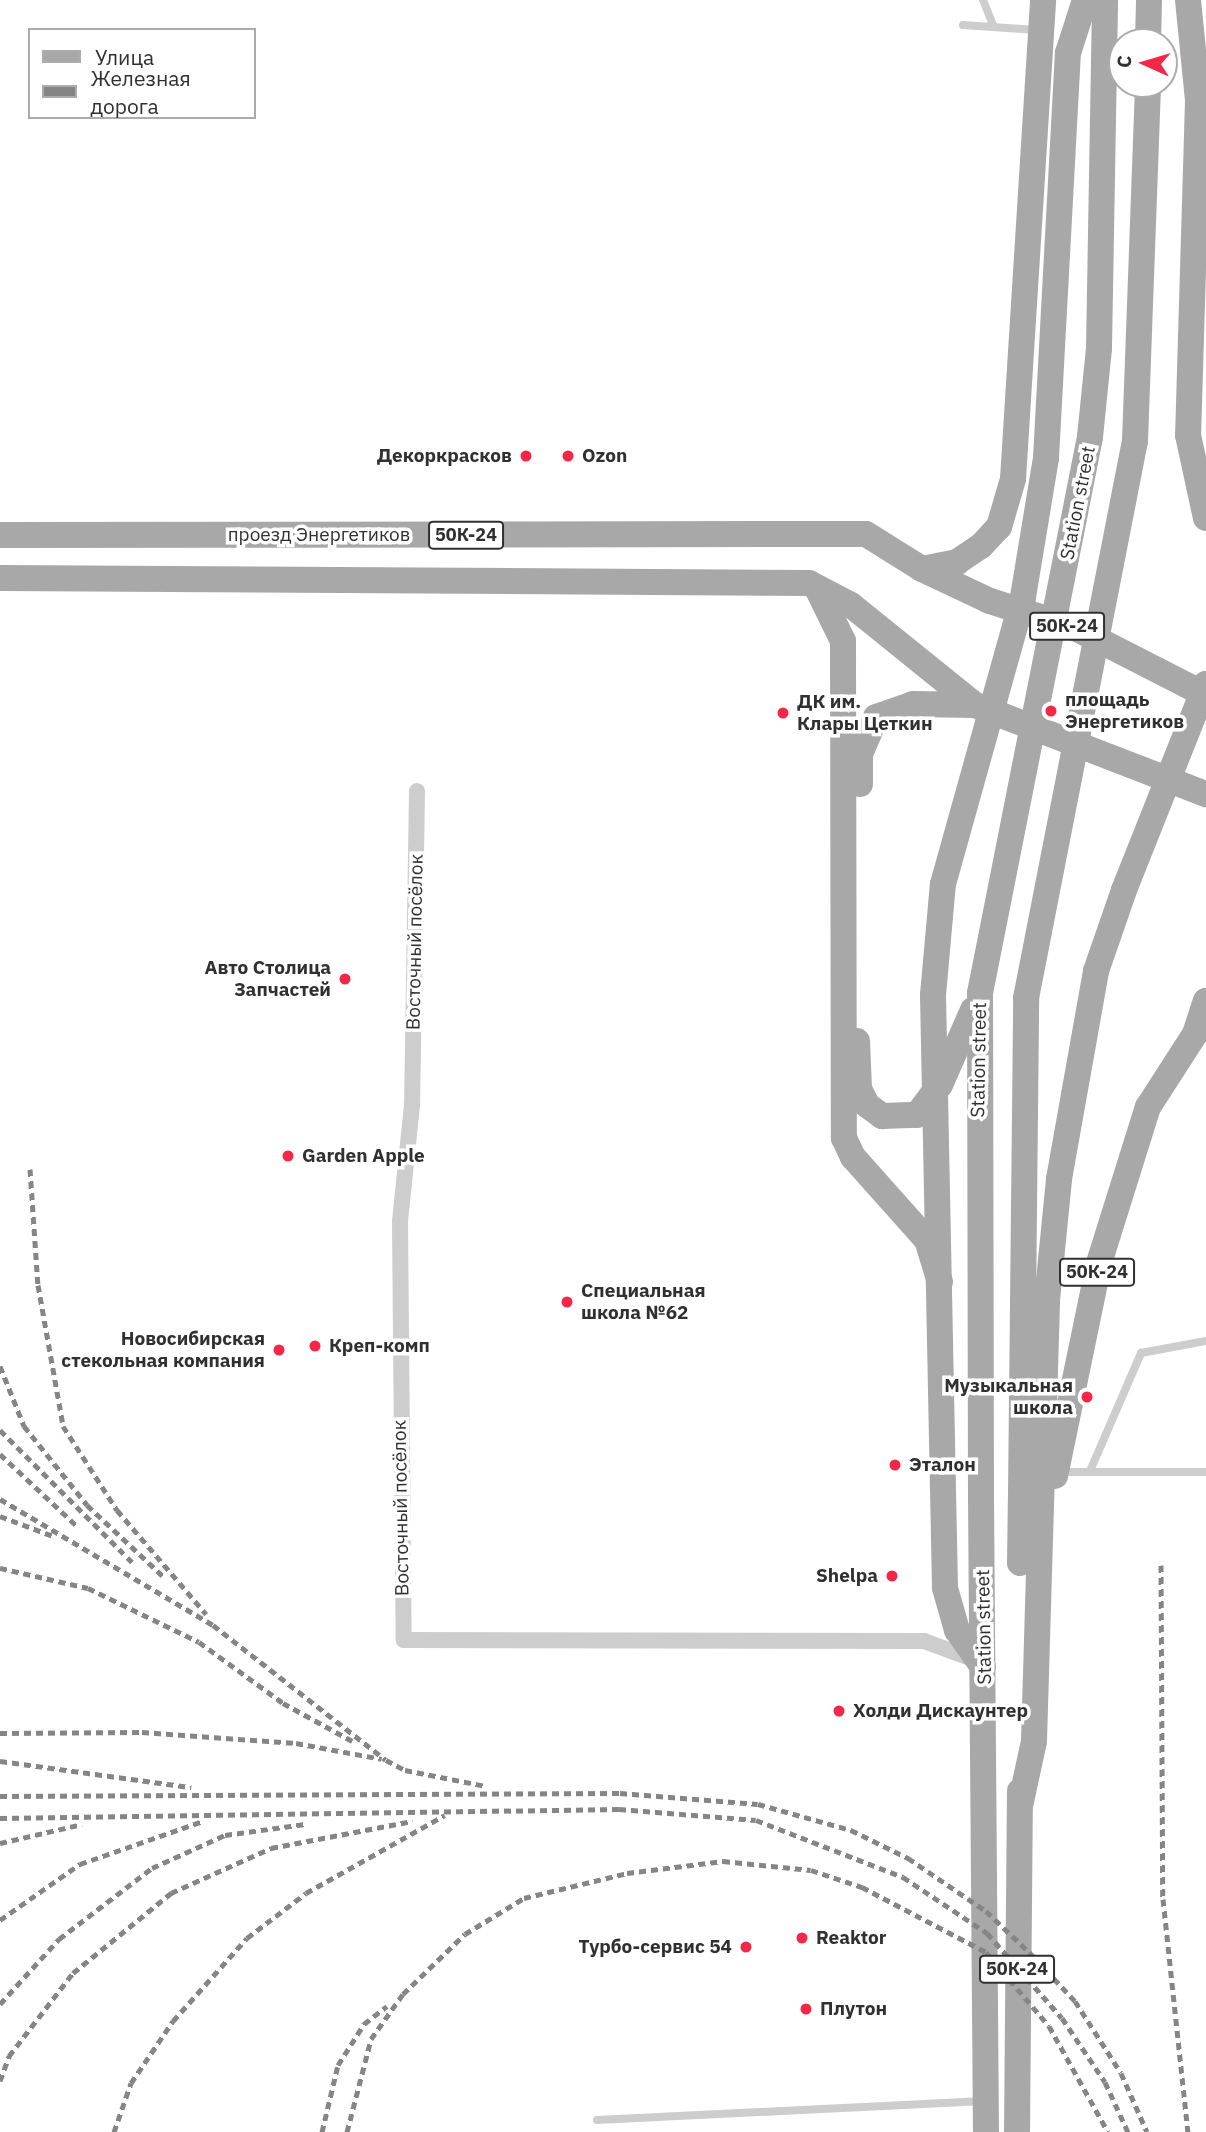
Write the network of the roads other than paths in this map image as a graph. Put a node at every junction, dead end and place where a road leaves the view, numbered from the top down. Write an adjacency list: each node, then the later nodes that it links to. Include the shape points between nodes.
1 (983, 0): 8 (lane)
2 (1085, 0): 23 (main road, bridge, via 1068,53 1042,486 1023,597 943,884 933,995)
3 (1105, 0): 21 (main road, Station street, bridge, via 1092,426)
4 (1149, 0): 9 (main road)
5 (1188, 0): 11 (main road, via 1198,101 1188,435)
6 (1041, 9): 8 (lane); 13 (main road, via 1013,479 999,527 981,546 957,562)
7 (963, 25): 8 (lane)
8 (994, 27)
9 (1148, 28)
10 (1147, 98): 30 (main road, Station street, bridge, via 1135,441 1026,998)
11 (1206, 518)
12 (0, 535): 13 (main road, проезд Энергетиков / 50К-24, via 866,534)
13 (922, 569): 17 (main road, 50К-24, via 990,601 1075,628)
14 (0, 578): 15 (main road, 50К-24, via 668,578)
15 (815, 585): 18 (main road); 23 (main road, via 837,618 842,641 844,1138 853,1157 927,1240)
16 (1206, 684): 28 (main road, bridge, via 1096,971 1059,1179 1046,1300)
17 (1206, 695)
18 (975, 705): 20 (main road); 21 (main road, bridge, via 891,708 866,731 860,754 857,1041 859,1089 867,1105 882,1116 917,1115 940,1086)
19 (417, 791): 29 (street, Восточный посёлок, via 412,1105 400,1222 404,1640 924,1641 963,1652)
20 (1206, 794)
21 (980, 993): 29 (main road, Station street, bridge)
22 (1206, 1001): 26 (main road, 50К-24, via 1195,1034 1148,1107 1099,1263)
23 (940, 1282): 29 (main road, via 945,1588 957,1630)
24 (1206, 1341): 25 (lane, via 1141,1353)
25 (1090, 1471): 26 (lane); 27 (lane)
26 (1056, 1472): 28 (main road, 50К-24)
27 (1206, 1472)
28 (1038, 1560): 30 (main road, 50К-24, via 1034,1741)
29 (984, 1667): 31 (main road, Station street / 50К-24)
30 (1020, 1806): 31 (main road); 35 (main road, 50К-24)
31 (987, 1807): 32 (main road, Station street / 50К-24)
32 (987, 2100): 33 (lane); 34 (main road, Station street / 50К-24)
33 (597, 2120)
34 (986, 2132)
35 (1017, 2132)

